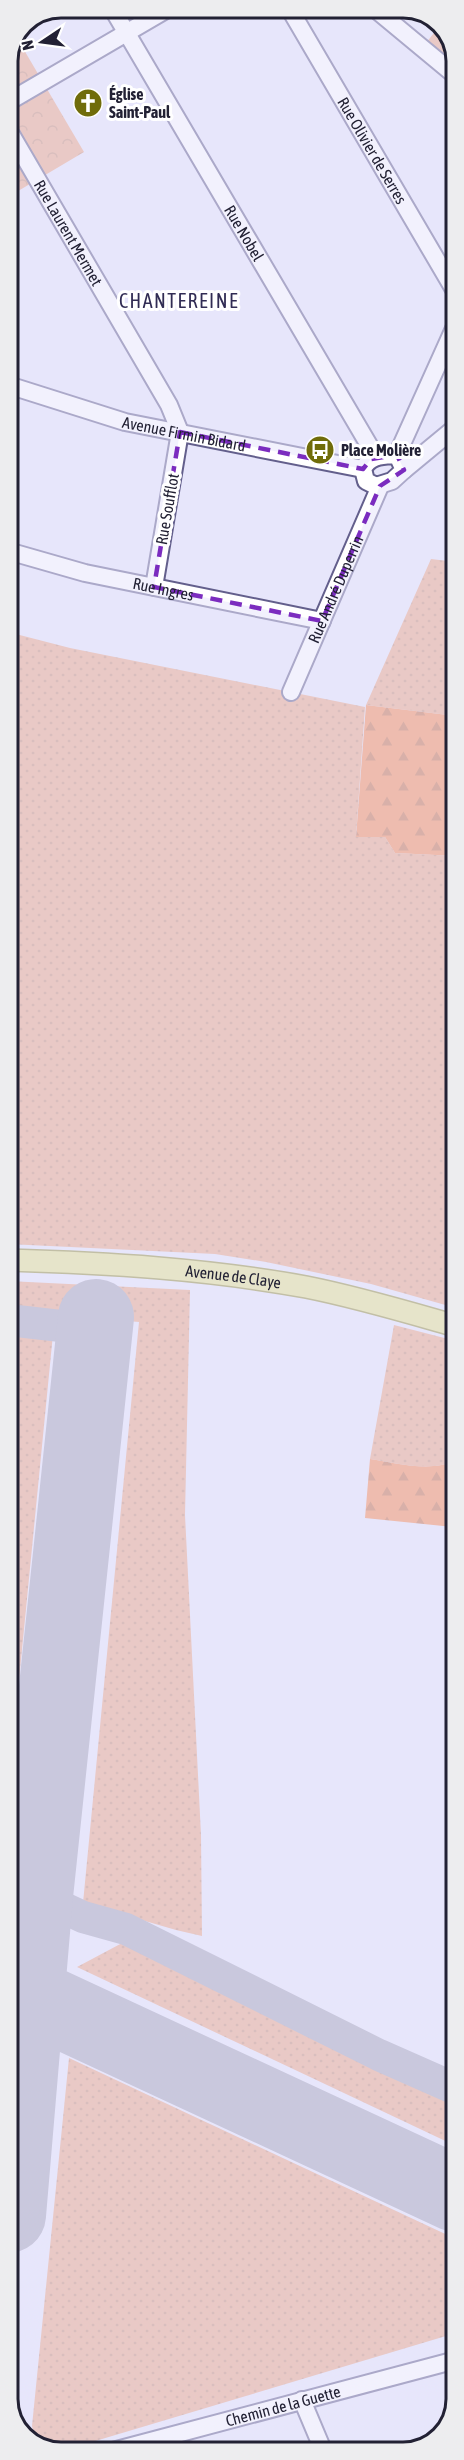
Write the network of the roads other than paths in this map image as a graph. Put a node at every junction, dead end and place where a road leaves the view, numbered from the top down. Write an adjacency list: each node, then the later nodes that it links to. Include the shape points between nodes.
1 (118, 18): 5 (street, Rue Nobel)
2 (152, 18): 5 (street)
3 (295, 18): 9 (street, Rue Olivier de Serres)
4 (386, 18): 6 (street)
5 (127, 32): 7 (street); 14 (street, Rue Nobel)
6 (446, 68)
7 (18, 96)
8 (18, 146): 12 (street, Rue Laurent Mermet, via 163,395)
9 (446, 276)
10 (446, 348): 15 (street)
11 (18, 388): 12 (street, Avenue Firmin Bidard, via 125,422)
12 (180, 432): 16 (street, Avenue Firmin Bidard); 19 (street, Rue Soufflot)
13 (446, 435): 15 (street)
14 (376, 457): 15 (street); 16 (street)
15 (400, 461): 17 (street, via 392,481)
16 (363, 469): 17 (street, via 366,481)
17 (380, 486): 20 (street, Rue André Duperrin)
18 (18, 554): 19 (street, Rue Ingres)
19 (154, 587): 20 (street, Rue Ingres)
20 (322, 621): 21 (street, Rue André Duperrin)
21 (291, 692)
22 (18, 1260): 23 (main road, Avenue de Claye, via 92,1262 252,1278 338,1294)
23 (446, 1323)
24 (446, 2363): 25 (street, Chemin de la Guette)
25 (302, 2400): 26 (street, Chemin de la Guette); 27 (street)
26 (146, 2442)
27 (322, 2442)

